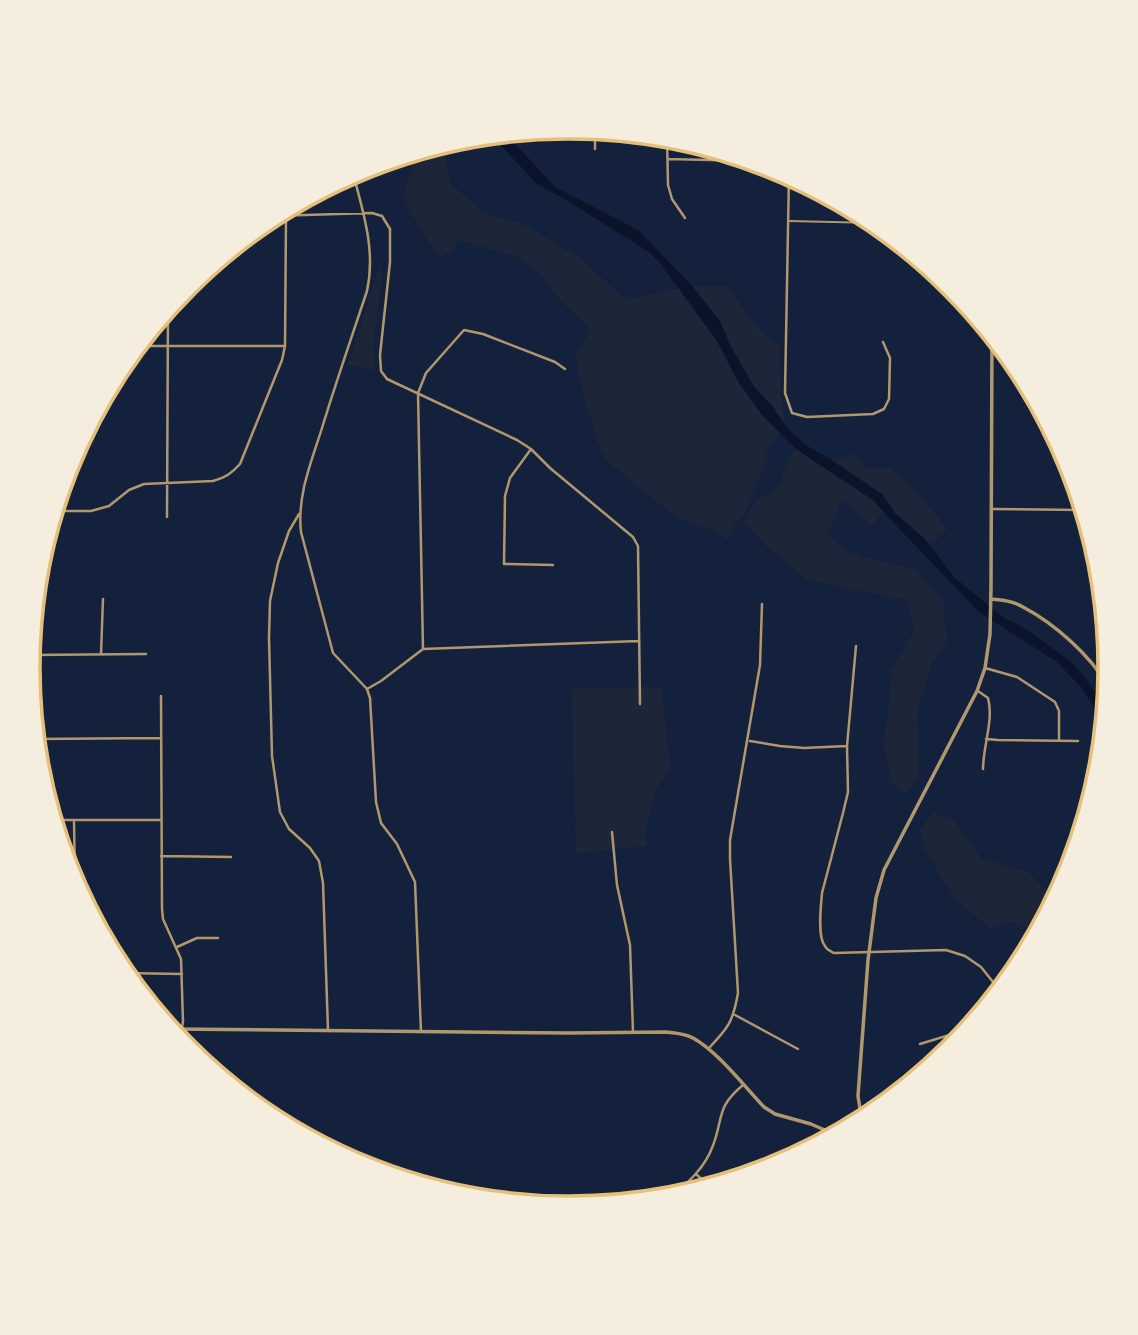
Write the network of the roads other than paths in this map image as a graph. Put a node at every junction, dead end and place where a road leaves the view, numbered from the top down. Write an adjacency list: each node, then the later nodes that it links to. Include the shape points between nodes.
1 (595, 140): 3 (street)
2 (668, 148): 4 (street)
3 (595, 149)
4 (668, 159): 5 (street); 10 (street, via 672,199)
5 (714, 160)
6 (356, 184): 8 (street)
7 (789, 187): 12 (street)
8 (364, 213): 9 (street); 21 (street, via 382,216 390,229 381,371 387,379); 27 (street, via 370,277)
9 (296, 216)
10 (685, 218)
11 (286, 221): 18 (street)
12 (789, 221): 13 (lane); 15 (street, via 785,393 792,413 807,417 873,414 884,409 889,399 890,358)
13 (854, 222)
14 (168, 323): 17 (street)
15 (883, 342)
16 (150, 346): 17 (street)
17 (168, 346): 18 (street); 23 (street)
18 (285, 346): 23 (street, via 240,464 223,479)
19 (992, 351): 24 (street)
20 (565, 369): 21 (street, via 464,330 426,373)
21 (418, 393): 22 (street); 35 (street)
22 (531, 449): 29 (street, via 510,478 505,496 504,564); 33 (street, via 633,537 638,546)
23 (167, 482): 26 (street, via 129,490 109,506); 28 (street)
24 (992, 509): 25 (street); 31 (street)
25 (1074, 510)
26 (64, 511)
27 (299, 514): 41 (street, via 333,653); 69 (street, via 289,531 270,601 272,756 280,812 289,829 319,861)
28 (167, 517)
29 (553, 565)
30 (103, 599): 36 (street)
31 (991, 599): 39 (street); 40 (street, via 1022,606 1081,650)
32 (762, 604): 49 (street, via 760,665)
33 (639, 641): 35 (street); 44 (street)
34 (856, 646): 51 (street)
35 (423, 649): 41 (street)
36 (101, 654): 37 (street); 38 (street)
37 (146, 654)
38 (40, 655)
39 (985, 668): 42 (street); 48 (street, via 1017,677 1055,702)
40 (1098, 669)
41 (367, 689): 70 (street, via 380,823 397,844 415,882)
42 (977, 691): 47 (street, via 988,698 991,709); 62 (street, via 884,870)
43 (160, 696): 45 (street)
44 (640, 704)
45 (161, 738): 46 (street); 55 (street)
46 (45, 739)
47 (986, 739): 48 (street); 52 (street)
48 (1059, 740): 50 (street)
49 (748, 741): 51 (street, via 804,748); 66 (street, via 730,840 738,993)
50 (1078, 741)
51 (847, 746): 62 (street, via 848,792 822,892 821,940 834,953)
52 (983, 769)
53 (63, 820): 54 (street)
54 (74, 820): 55 (street); 57 (street)
55 (161, 820): 58 (street)
56 (612, 832): 71 (street, via 630,945)
57 (75, 855)
58 (161, 856): 59 (street); 61 (street, via 163,919)
59 (232, 857)
60 (218, 938): 61 (street, via 197,938)
61 (177, 947): 64 (street)
62 (869, 953): 65 (street, via 946,950 965,956); 77 (street)
63 (138, 973): 64 (street)
64 (182, 974): 67 (street)
65 (993, 982)
66 (735, 1015): 74 (street); 75 (street)
67 (182, 1027)
68 (183, 1029): 69 (street)
69 (328, 1030): 70 (street)
70 (421, 1032): 71 (street)
71 (633, 1032): 74 (street, via 678,1033)
72 (949, 1034): 73 (street)
73 (920, 1044)
74 (709, 1048): 76 (street)
75 (798, 1049)
76 (743, 1085): 78 (street, via 775,1114); 79 (street, via 727,1099 712,1149)
77 (860, 1109)
78 (824, 1130)
79 (696, 1174): 80 (street); 81 (street)
80 (701, 1179)
81 (687, 1182)

